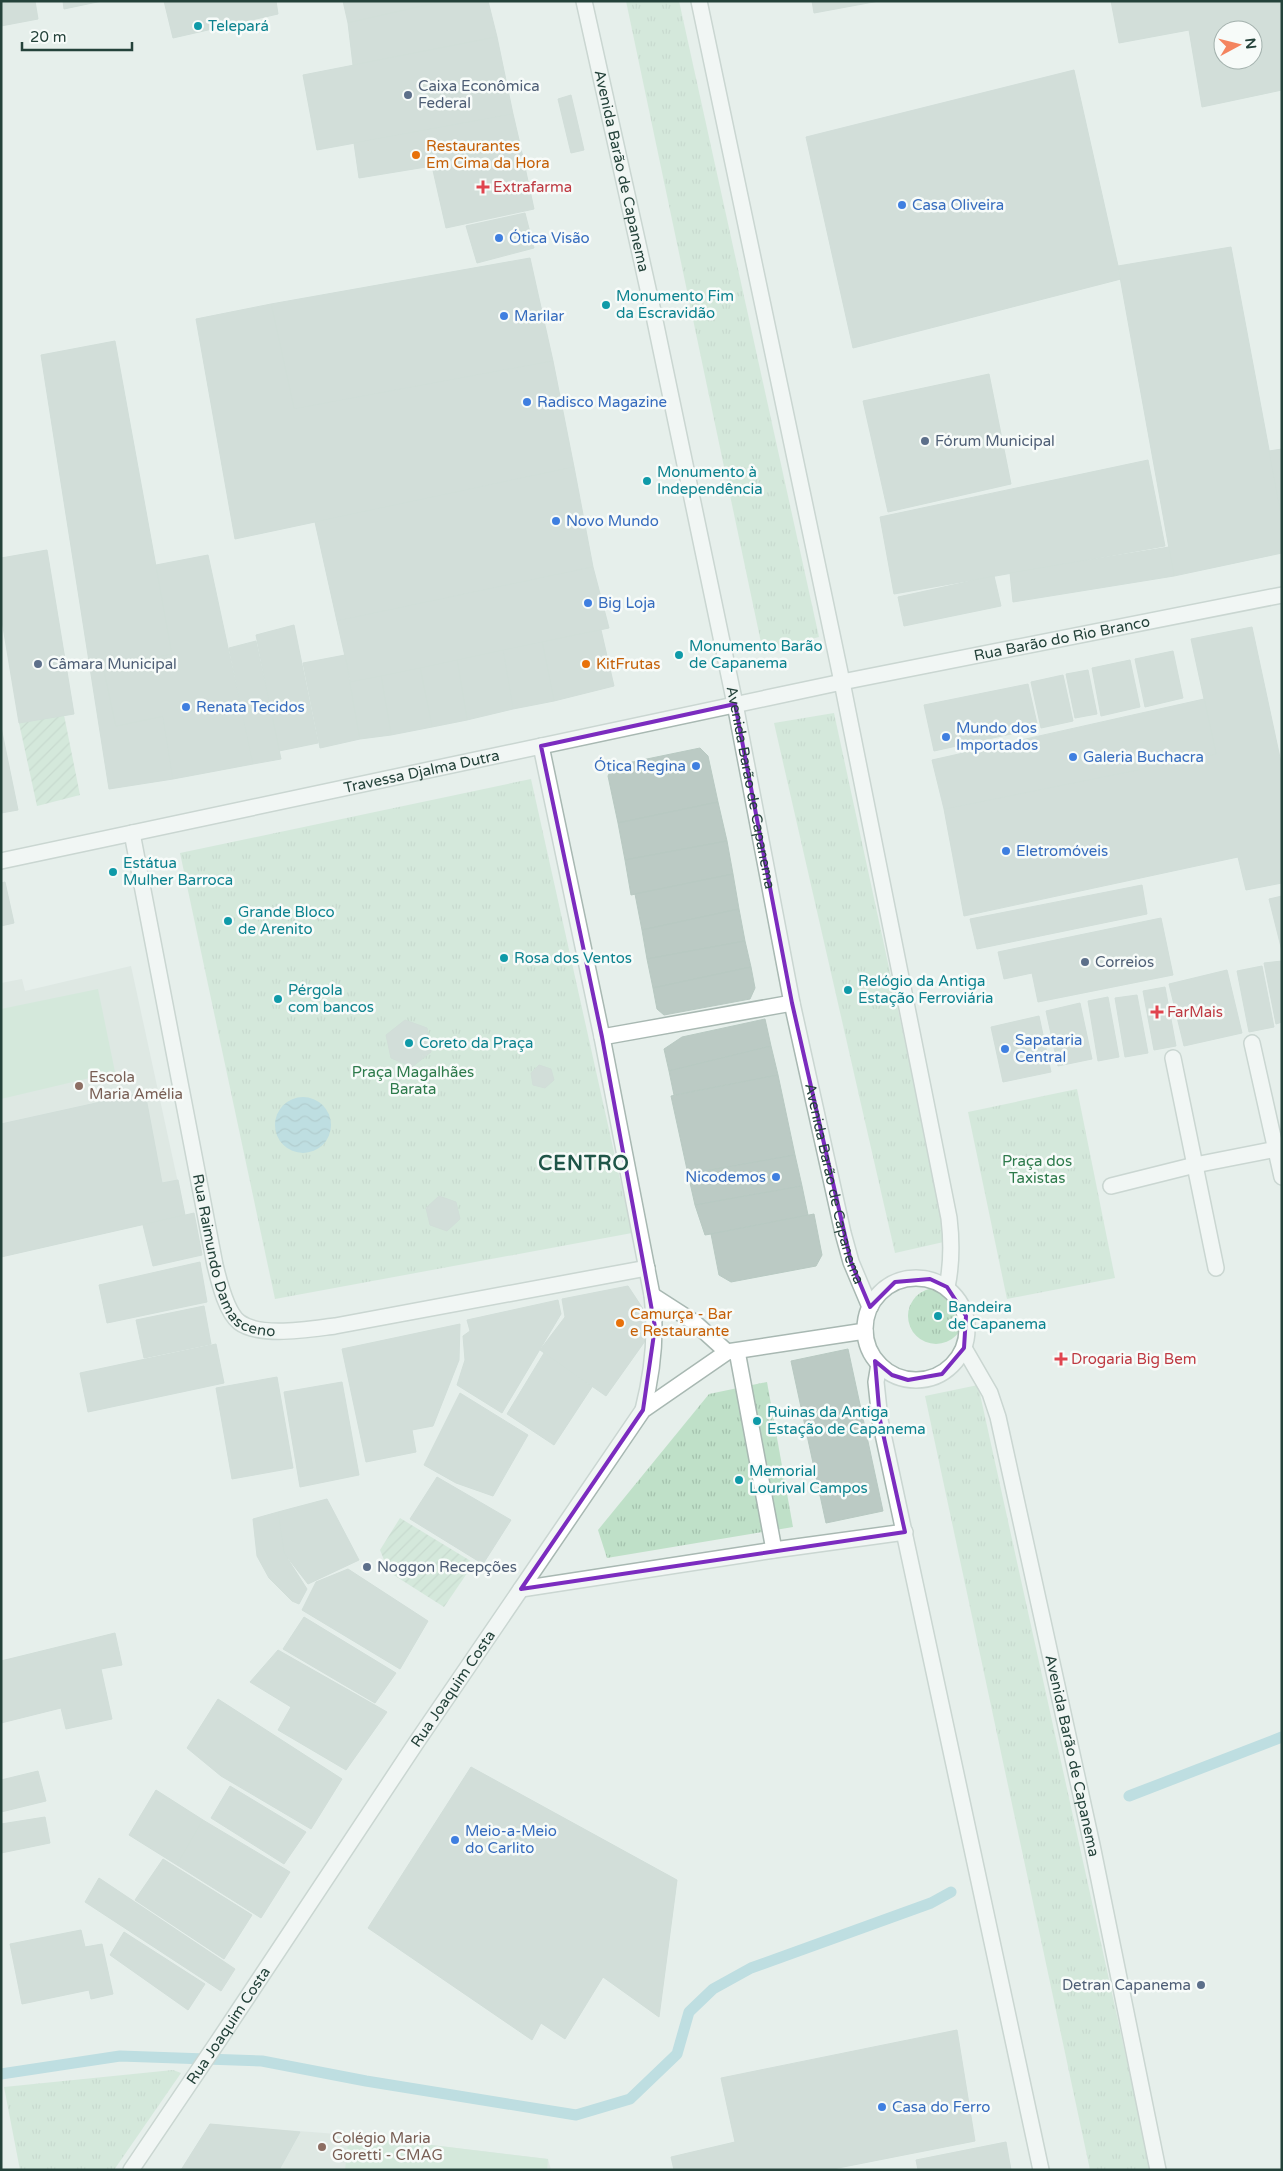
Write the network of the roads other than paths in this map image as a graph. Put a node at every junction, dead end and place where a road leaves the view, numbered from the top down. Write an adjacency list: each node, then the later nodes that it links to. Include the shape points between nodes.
1 (584, 1): 5 (street, Avenida Barão de Capanema)
2 (699, 1): 4 (street)
3 (1282, 595): 4 (street, Rua Barão do Rio Branco)
4 (842, 682): 5 (street, Travessa Djalma Dutra); 19 (street, via 949,1218 952,1261)
5 (735, 704): 6 (street, Travessa Djalma Dutra); 9 (street, Avenida Barão de Capanema)
6 (541, 746): 7 (street, Travessa Djalma Dutra); 10 (street)
7 (132, 833): 8 (street, Travessa Djalma Dutra); 17 (street, Rua Raimundo Damasceno, via 215,1265 224,1298 239,1322 263,1330 296,1331 335,1326)
8 (1, 861)
9 (792, 1004): 10 (street); 21 (street, Avenida Barão de Capanema, via 843,1233)
10 (602, 1037): 17 (street)
11 (1252, 1043): 13 (street)
12 (1173, 1058): 14 (street)
13 (1279, 1148): 14 (street); 15 (street)
14 (1195, 1165): 16 (street); 18 (street)
15 (1282, 1177)
16 (1110, 1186)
17 (647, 1268): 20 (street)
18 (1216, 1268)
19 (947, 1287): 21 (street, via 930,1279 912,1277 895,1282 880,1292); 23 (street, via 959,1300 966,1316 968,1332)
20 (652, 1295): 24 (street); 26 (street, via 654,1346)
21 (870, 1307): 22 (street)
22 (865, 1331): 24 (street, Rua Joaquim Costa); 25 (street, via 869,1349)
23 (964, 1348): 25 (street, via 955,1363 942,1374 926,1380 908,1380 892,1375); 32 (street, Avenida Barão de Capanema, via 990,1393 998,1417 1092,1845)
24 (732, 1351): 26 (street, Rua Joaquim Costa); 28 (street)
25 (879, 1364): 27 (street, via 876,1382 878,1406)
26 (643, 1410): 29 (street, Rua Joaquim Costa)
27 (905, 1532): 28 (street); 31 (street)
28 (774, 1550): 29 (street)
29 (522, 1589): 30 (street, Rua Joaquim Costa, via 416,1742)
30 (131, 2170)
31 (1042, 2170)
32 (1158, 2170)

